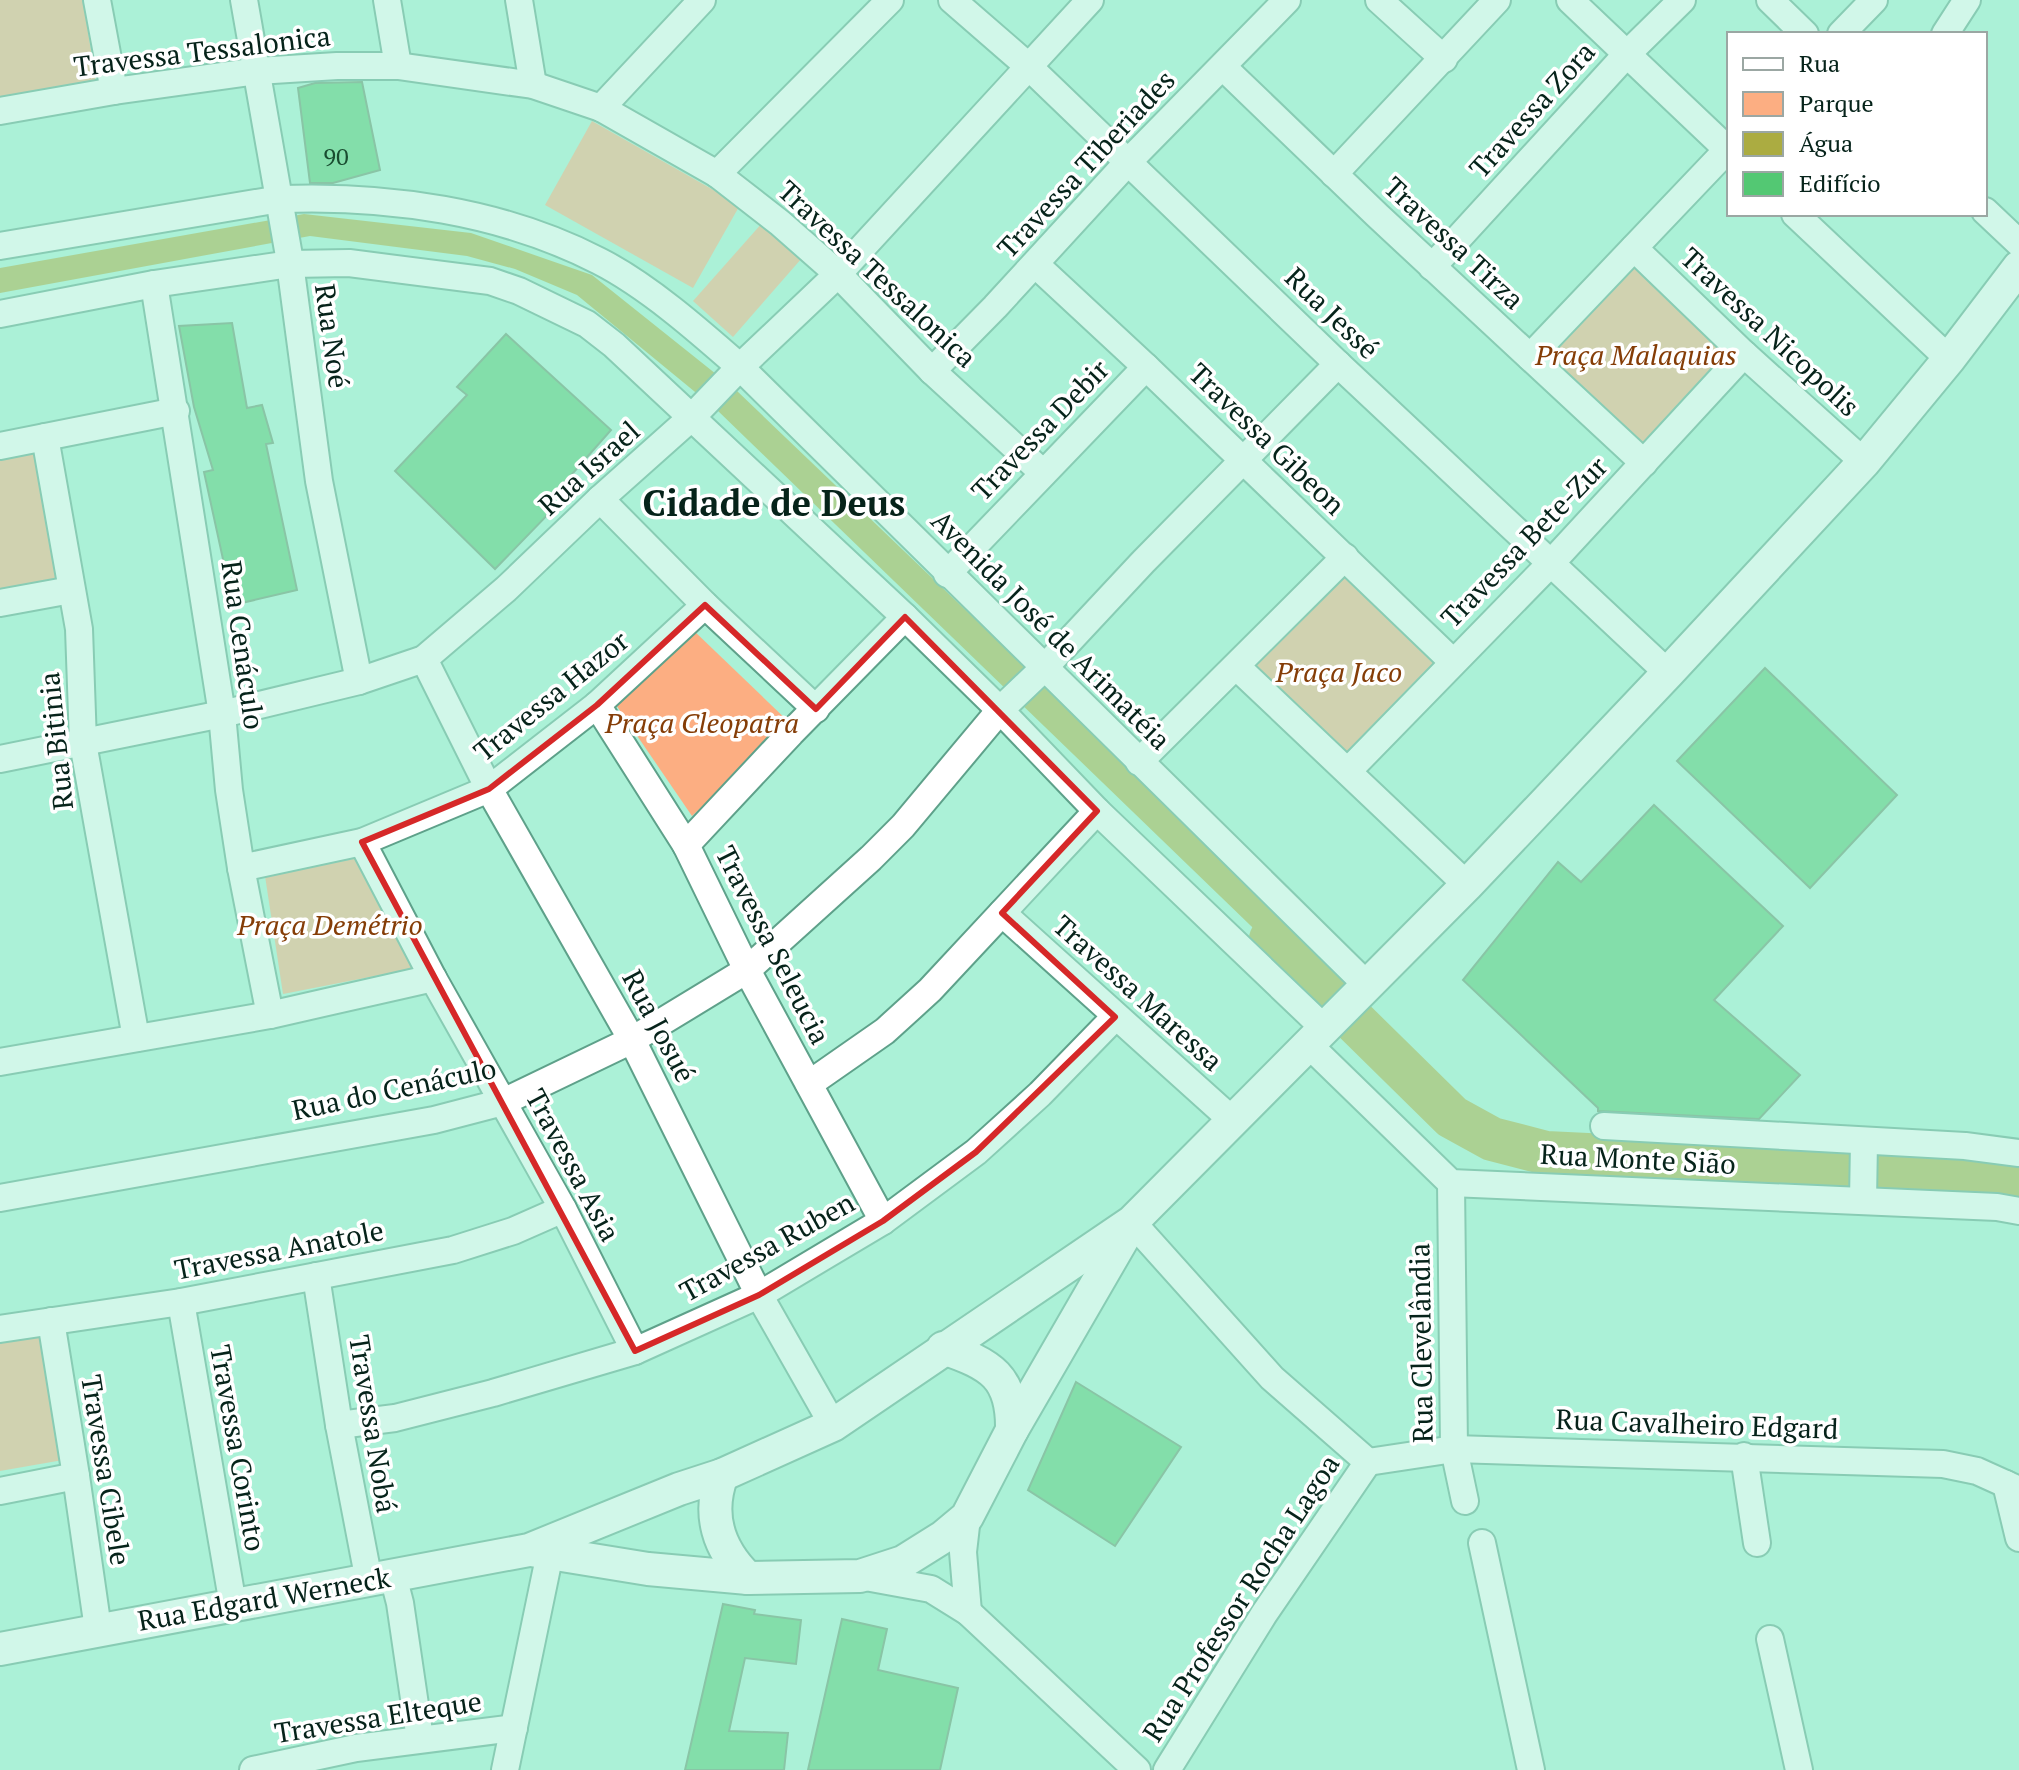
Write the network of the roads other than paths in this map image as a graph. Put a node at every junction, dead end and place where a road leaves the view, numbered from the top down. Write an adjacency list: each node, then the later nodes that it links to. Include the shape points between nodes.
1 (97, 0): 27 (street)
2 (244, 0): 25 (street, Rua Noé)
3 (387, 0): 22 (street)
4 (519, 0): 26 (street)
5 (702, 0): 28 (street)
6 (890, 0): 33 (street)
7 (952, 0): 23 (street, Rua Jessé)
8 (1090, 0): 23 (street, Rua Israel)
9 (1287, 0): 24 (street, Travessa Tiberiades)
10 (1379, 0): 21 (street)
11 (1497, 0): 21 (street)
12 (1570, 0): 20 (street)
13 (1682, 0): 20 (street, Travessa Zora)
14 (1770, 0): 17 (street)
15 (1874, 0): 18 (street)
16 (1967, 0): 19 (street)
17 (1803, 32)
18 (1843, 32)
19 (1946, 32)
20 (1626, 55): 30 (street); 43 (street, Travessa Zora)
21 (1444, 59): 34 (street)
22 (398, 66): 25 (street, Travessa Tessalonica); 26 (street, Travessa Tessalonica)
23 (1028, 66): 32 (street, Rua Jessé); 45 (street, Rua Israel)
24 (1223, 67): 32 (street, Travessa Tiberiades); 34 (street, Travessa Tirza)
25 (257, 71): 27 (street, Travessa Tessalonica); 35 (street, Rua Noé)
26 (533, 85): 28 (street, Travessa Tessalonica)
27 (114, 91): 29 (street, Travessa Tessalonica)
28 (601, 108): 33 (street, Travessa Tessalonica)
29 (0, 111)
30 (1727, 148)
31 (1727, 152): 40 (street)
32 (1128, 162): 42 (street, Travessa Tiberiades); 51 (street, Rua Jessé)
33 (717, 174): 45 (street, Travessa Tessalonica)
34 (1334, 174): 43 (street, Travessa Tirza)
35 (281, 203): 39 (street, Avenida José de Arimatéia); 41 (street, Rua Noé); 53 (street, Avenida José de Arimatéia, via 321,198 419,204 522,229 600,261 687,321)
36 (1987, 213): 38 (street)
37 (1797, 216): 50 (street)
38 (2019, 243)
39 (0, 246)
40 (1634, 248): 48 (street, Travessa Nicopolis); 49 (street)
41 (290, 260): 46 (street); 56 (street, via 376,265 490,281 519,291 587,324); 76 (street, Rua Noé, via 319,481)
42 (1035, 264): 52 (street, Travessa Gibeon); 54 (street, Travessa Tiberiades)
43 (1432, 267): 49 (street, Travessa Tirza)
44 (2019, 267): 50 (main road)
45 (838, 274): 53 (street, Rua Israel); 54 (street, Travessa Tessalonica)
46 (154, 284): 47 (street); 55 (street, Rua Cenáculo)
47 (0, 314)
48 (1744, 354): 60 (street, Travessa Nicopolis); 61 (street, Travessa Bete-Zur)
49 (1530, 357): 61 (street, Travessa Tirza)
50 (1949, 359): 60 (main road)
51 (1338, 364): 59 (street, Rua do Cenáculo); 65 (street, Rua Jessé)
52 (1146, 367): 59 (street, Travessa Gibeon); 62 (street, Travessa Debir)
53 (736, 371): 56 (street, Rua Israel); 66 (street, Avenida José de Arimatéia)
54 (932, 371): 62 (street, Travessa Tessalonica)
55 (176, 411): 57 (street); 80 (street, Rua Cenáculo)
56 (695, 414): 63 (street, Rua Israel); 70 (street)
57 (45, 437): 58 (street); 67 (street, Rua Bitinia)
58 (0, 446)
59 (1242, 461): 64 (street, Travessa Gibeon); 74 (street, Rua do Cenáculo)
60 (1864, 462): 75 (main road)
61 (1644, 463): 65 (street, Travessa Bete-Zur)
62 (1042, 472): 66 (street, Travessa Debir)
63 (600, 499): 69 (street); 71 (street, Rua Israel)
64 (1345, 557): 72 (street, Travessa Gibeon); 73 (street)
65 (1552, 562): 72 (street, Travessa Bete-Zur); 75 (street, Rua Jessé)
66 (947, 574): 74 (street, Avenida José de Arimatéia)
67 (71, 590): 68 (street); 81 (street, Rua Bitinia, via 79,629)
68 (0, 603)
69 (705, 605): 77 (street, Travessa Hazor); 79 (street)
70 (905, 617): 78 (street); 79 (street)
71 (424, 659): 76 (street, Rua Israel); 85 (street, Rua Josué)
72 (1453, 662): 84 (street, Travessa Bete-Zur)
73 (1237, 667): 83 (street); 84 (street)
74 (1040, 672): 78 (street, Rua do Cenáculo); 83 (street, Avenida José de Arimatéia)
75 (1668, 673): 90 (main road)
76 (359, 681): 80 (street, Rua Israel)
77 (597, 705): 85 (street, Travessa Hazor); 88 (street, Travessa Seleucia)
78 (1004, 707): 86 (street); 92 (street, Rua do Cenáculo, via 893,837)
79 (816, 709): 88 (street)
80 (222, 714): 81 (street, Rua Israel); 89 (street, Rua Cenáculo)
81 (83, 743): 82 (street, Rua Israel); 98 (street, Rua Bitinia)
82 (0, 759)
83 (1139, 762): 94 (street, Avenida José de Arimatéia)
84 (1348, 771): 90 (street)
85 (489, 789): 87 (street, Travessa Hazor); 99 (street, Rua Josué)
86 (1097, 811): 91 (street); 97 (street)
87 (362, 842): 89 (street, Travessa Hazor); 93 (street, Travessa Asia)
88 (686, 845): 92 (street, Travessa Seleucia)
89 (241, 868): 95 (street, Rua Cenáculo)
90 (1467, 885): 94 (main road)
91 (1002, 913): 96 (street, Travessa Maressa); 101 (street, via 885,1031)
92 (747, 970): 99 (street, Rua do Cenáculo); 101 (street, Travessa Seleucia)
93 (433, 978): 95 (street); 102 (street, Travessa Asia)
94 (1364, 990): 97 (main road)
95 (270, 1015): 98 (street)
96 (1115, 1017): 103 (street, Travessa Maressa); 111 (street, Travessa Ruben, via 976,1152)
97 (1323, 1031): 103 (main road); 107 (street)
98 (136, 1038): 100 (street)
99 (632, 1040): 102 (street, Rua do Cenáculo); 114 (street, Rua Josué)
100 (1, 1056)
101 (809, 1084): 111 (street, Travessa Seleucia)
102 (503, 1102): 108 (street, Rua do Cenáculo, via 434,1120); 109 (street, Travessa Asia)
103 (1232, 1120): 112 (main road)
104 (1604, 1126): 106 (street, Rua Monte Sião)
105 (2019, 1153): 106 (street, Rua Monte Sião, via 1965,1146)
106 (1863, 1169): 107 (street, Rua Monte Sião); 110 (street, Rua Monte Sião)
107 (1451, 1183): 123 (street, Rua Clevelândia)
108 (0, 1198)
109 (563, 1209): 113 (street, Travessa Anatole, via 453,1250); 119 (street, Travessa Asia)
110 (2019, 1211)
111 (883, 1221): 114 (street, Travessa Ruben)
112 (1132, 1222): 118 (main road); 122 (main road); 125 (street, via 1272,1378)
113 (316, 1276): 115 (street, Travessa Anatole); 120 (street, Travessa Nobá)
114 (759, 1295): 119 (street, Travessa Ruben); 121 (street, Rua Josué)
115 (181, 1302): 116 (street, Travessa Anatole); 139 (street, Travessa Corinto)
116 (51, 1321): 117 (street, Travessa Anatole); 127 (street, Travessa Cibele)
117 (0, 1329)
118 (943, 1348): 121 (main road); 122 (main road, via 990,1369 1002,1382 1012,1406)
119 (635, 1351): 120 (street, Travessa Ruben, via 395,1418)
120 (339, 1425): 138 (street, Travessa Nobá)
121 (833, 1425): 126 (main road)
122 (1012, 1430): 131 (main road)
123 (1454, 1449): 124 (street, Rua Cavalheiro Edgard); 125 (street, Rua Cavalheiro Edgard); 130 (street, Rua Clevelândia)
124 (1744, 1456): 128 (street, Rua Cavalheiro Edgard, via 1943,1464 1977,1471); 134 (street)
125 (1368, 1462): 150 (street, Rua Professor Rocha Lagoa, via 1264,1614)
126 (722, 1475): 135 (main road); 137 (main road, via 715,1524 729,1558)
127 (76, 1476): 129 (street); 141 (street, Travessa Cibele)
128 (2012, 1487): 132 (street)
129 (0, 1491)
130 (1465, 1501)
131 (967, 1517): 136 (main road, via 903,1562); 140 (street, via 963,1552)
132 (2019, 1538)
133 (1482, 1543): 151 (street)
134 (1757, 1543)
135 (539, 1552): 137 (main road); 138 (main road, Rua Edgard Werneck); 144 (street)
136 (860, 1576): 137 (main road); 140 (street, via 931,1589)
137 (748, 1578)
138 (381, 1579): 139 (main road, Rua Edgard Werneck); 145 (street, Travessa Nobá, via 400,1603)
139 (233, 1605): 141 (main road, Rua Edgard Werneck)
140 (968, 1612): 149 (street)
141 (98, 1629): 143 (main road, Rua Edgard Werneck)
142 (1770, 1639): 152 (street)
143 (0, 1649)
144 (514, 1728): 145 (street, Travessa Elteque); 148 (street)
145 (420, 1739): 146 (street, Travessa Elteque)
146 (356, 1759): 147 (street, Travessa Elteque)
147 (253, 1770)
148 (505, 1770)
149 (1137, 1770)
150 (1167, 1770)
151 (1531, 1770)
152 (1799, 1770)

